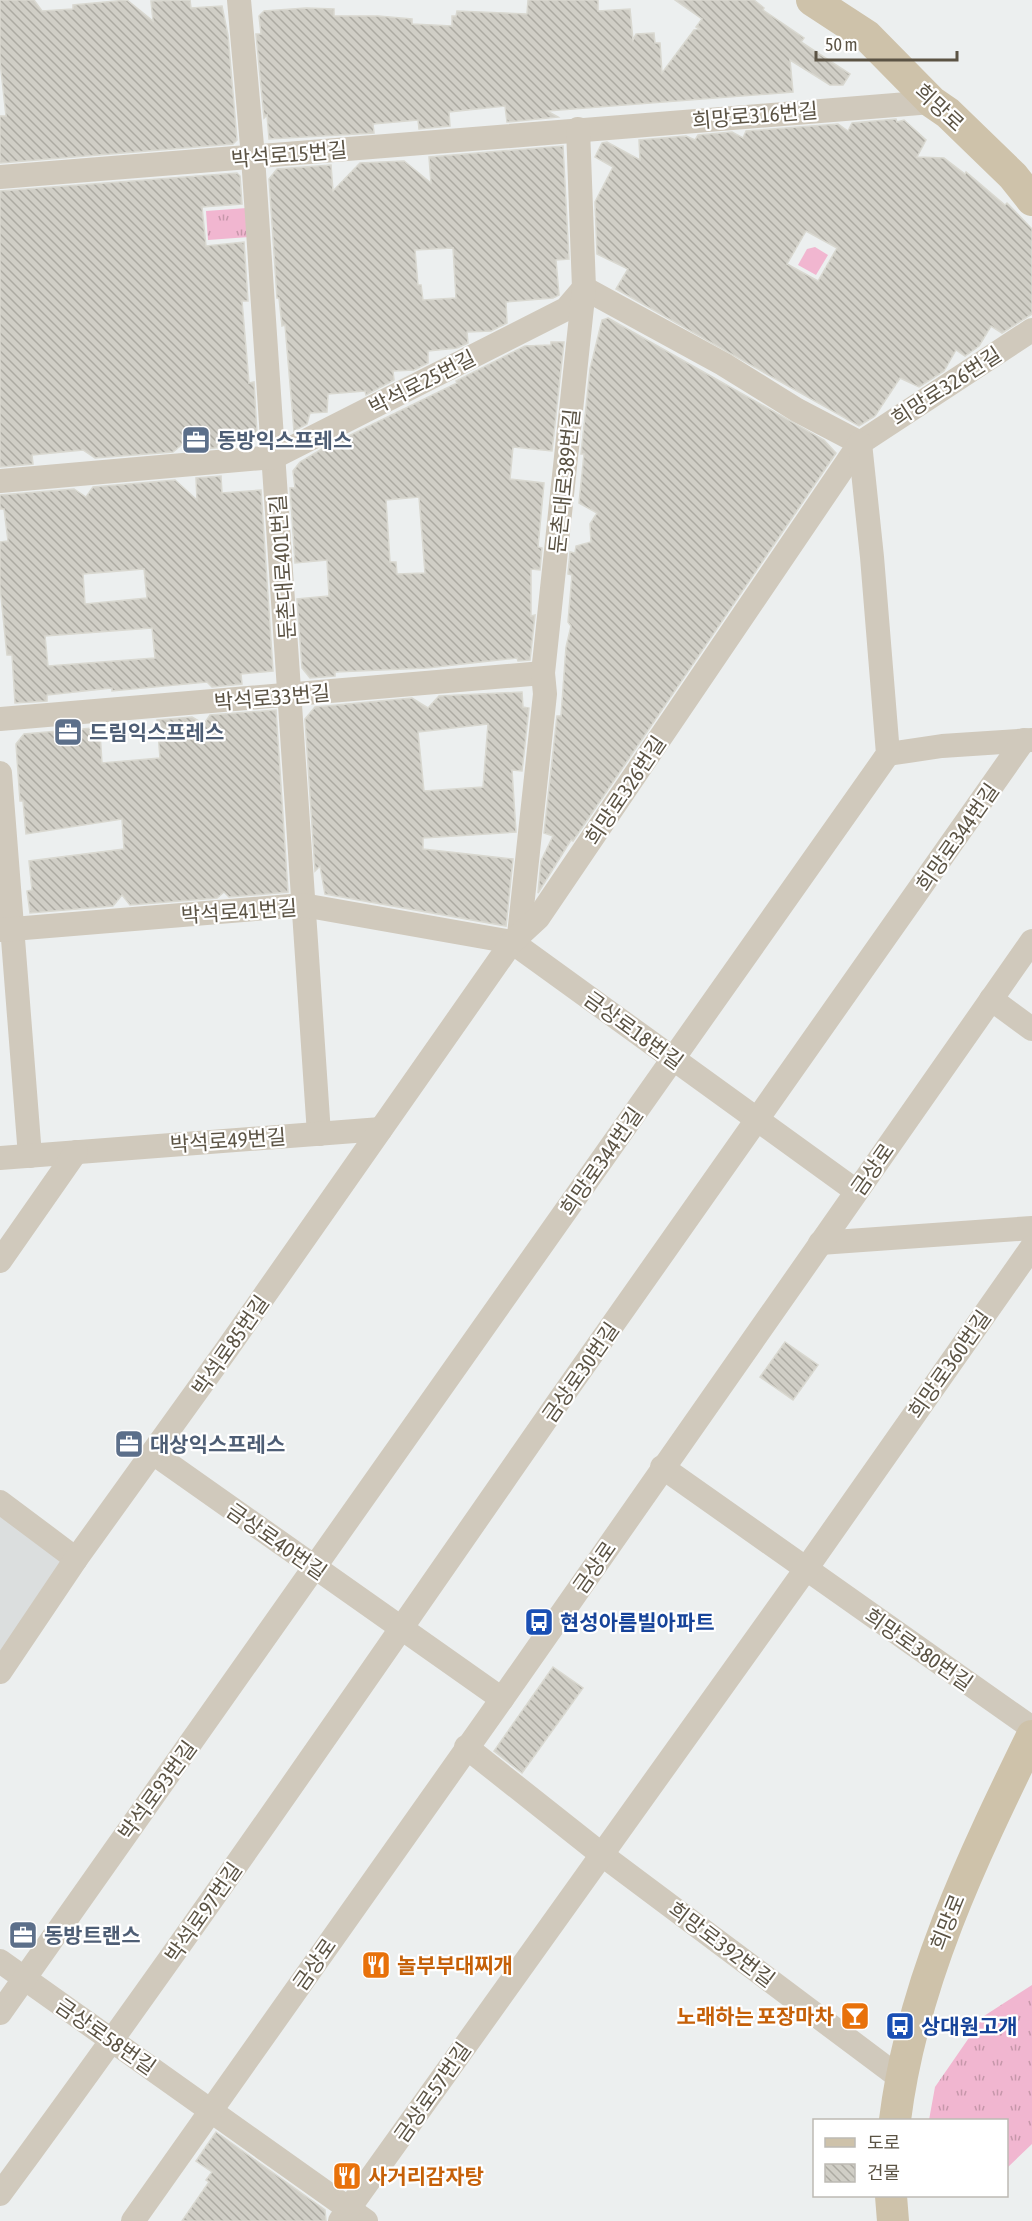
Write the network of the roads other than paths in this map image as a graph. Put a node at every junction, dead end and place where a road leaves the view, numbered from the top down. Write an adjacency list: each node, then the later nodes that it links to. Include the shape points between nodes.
1 (238, 0): 5 (street, 둔촌대로401번길)
2 (812, 0): 3 (main road, 희망로, via 867,36)
3 (932, 102): 4 (street, 희망로316번길); 7 (main road, 희망로, via 1013,176)
4 (578, 129): 5 (street, 박석로15번길); 8 (street, 둔촌대로389번길)
5 (253, 157): 6 (street, 박석로15번길); 11 (street, 둔촌대로401번길)
6 (0, 177)
7 (1032, 200)
8 (585, 288): 10 (street); 11 (street, 박석로25번길, via 566,309); 13 (street, 둔촌대로389번길)
9 (1032, 330): 10 (street, 희망로326번길)
10 (860, 443): 17 (street); 21 (street, 희망로326번길, via 538,918)
11 (274, 457): 12 (street, 박석로25번길); 14 (street, 둔촌대로401번길)
12 (0, 481)
13 (543, 673): 14 (street, 박석로33번길); 21 (street, 둔촌대로389번길, via 545,694)
14 (291, 695): 15 (street, 박석로33번길); 19 (street, 둔촌대로401번길)
15 (0, 720)
16 (1028, 740): 17 (street, 희망로344번길); 26 (street, 희망로344번길)
17 (888, 754): 25 (street, 희망로344번길)
18 (0, 773): 20 (street)
19 (303, 905): 20 (street, 박석로41번길); 21 (street, 박석로41번길); 28 (street, 둔촌대로401번길)
20 (6, 930): 30 (street)
21 (516, 939): 25 (street, 금상로18번길); 27 (street, 희망로326번길)
22 (1032, 941): 23 (street, 금상로)
23 (991, 999): 24 (street); 32 (street, 금상로)
24 (1032, 1029)
25 (674, 1058): 26 (street, 금상로18번길); 41 (street, 희망로344번길)
26 (756, 1117): 32 (street, 금상로18번길); 43 (street, 금상로30번길)
27 (381, 1129): 28 (street, 박석로49번길); 37 (street, 박석로85번길)
28 (319, 1134): 29 (street, 박석로49번길)
29 (75, 1152): 30 (street, 박석로49번길); 36 (street)
30 (30, 1156): 31 (street, 박석로49번길)
31 (0, 1158)
32 (856, 1191): 34 (street, 금상로)
33 (1032, 1228): 34 (street)
34 (820, 1243): 38 (street, 금상로)
35 (1032, 1248): 42 (street, 희망로360번길)
36 (0, 1261)
37 (153, 1453): 40 (street, 박석로85번길); 41 (street, 금상로40번길)
38 (662, 1467): 42 (street, 희망로380번길); 45 (street, 금상로)
39 (0, 1502): 40 (street)
40 (76, 1559): 44 (street, 박석로85번길)
41 (315, 1568): 43 (street, 금상로40번길); 51 (street, 박석로93번길)
42 (806, 1569): 46 (street, 희망로380번길); 49 (street)
43 (402, 1627): 45 (street, 금상로40번길); 53 (street, 박석로97번길)
44 (0, 1672)
45 (502, 1699): 48 (street, 금상로)
46 (1032, 1728)
47 (1032, 1736): 54 (main road, 희망로, via 974,1854 934,1954)
48 (466, 1747): 49 (street, 희망로392번길); 55 (street, 금상로)
49 (601, 1854): 54 (street, 희망로392번길); 59 (street, 금상로57번길)
50 (0, 1961): 51 (street, 금상로58번길)
51 (24, 1978): 52 (street, 박석로93번길); 53 (street, 금상로58번길)
52 (0, 2013)
53 (113, 2041): 55 (street, 금상로58번길); 57 (street, 박석로97번길)
54 (900, 2078): 56 (main road, 희망로)
55 (211, 2111): 59 (street, 금상로57번길); 60 (street, 금상로)
56 (895, 2119)
57 (0, 2194)
58 (891, 2197): 61 (main road)
59 (351, 2217)
60 (133, 2221)
61 (893, 2221)

